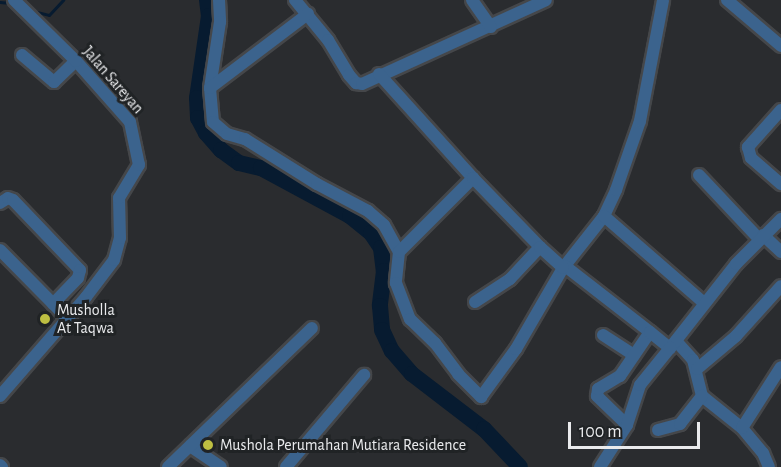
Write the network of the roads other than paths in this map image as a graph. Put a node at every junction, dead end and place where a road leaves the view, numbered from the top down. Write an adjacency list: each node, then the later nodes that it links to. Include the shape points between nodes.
1 (14, 0): 12 (street, Jalan Sareyan)
2 (219, 0): 14 (street, via 220,22)
3 (295, 0): 8 (street)
4 (472, 0): 9 (street)
5 (546, 0): 9 (street)
6 (663, 0): 20 (street, via 634,142)
7 (735, 2): 10 (street)
8 (308, 14): 13 (street, via 356,83 362,84); 14 (street)
9 (491, 27): 13 (street)
10 (781, 46)
11 (21, 55): 12 (street, via 54,82)
12 (76, 61): 32 (street, Jalan Sareyan, via 130,122 139,161 137,172 119,198 119,246 109,267)
13 (379, 74): 17 (street)
14 (210, 88): 25 (street, via 213,122 219,128 245,139 368,212 384,225)
15 (781, 110): 18 (street, via 748,147 751,158)
16 (699, 175): 22 (street)
17 (473, 178): 23 (street); 25 (street)
18 (781, 184)
19 (0, 203): 31 (street, via 8,198 13,200 80,270 78,278)
20 (604, 216): 27 (street); 30 (street)
21 (781, 219): 22 (street)
22 (761, 237): 26 (street); 30 (street)
23 (540, 247): 27 (street); 29 (street, via 510,279)
24 (0, 250): 31 (street)
25 (399, 252): 27 (street, via 396,283 410,319 481,397 516,349)
26 (781, 252)
27 (564, 267): 34 (street)
28 (781, 286): 39 (street, via 736,336)
29 (475, 302)
30 (704, 303): 36 (street)
31 (53, 304): 32 (street)
32 (68, 319): 41 (street, Jalan Sareyan)
33 (312, 328): 46 (street)
34 (650, 332): 36 (street); 37 (street)
35 (603, 335): 37 (street)
36 (673, 344): 39 (street, via 687,351); 43 (street, via 640,385)
37 (634, 355): 43 (street, via 620,376 600,387 597,394)
38 (781, 367): 44 (street)
39 (697, 369): 42 (street)
40 (364, 375): 49 (street)
41 (0, 396)
42 (702, 396): 44 (street); 45 (street, via 680,424)
43 (627, 425): 50 (street)
44 (742, 428): 51 (street, via 763,453)
45 (658, 430)
46 (190, 446): 47 (street); 48 (street)
47 (168, 467)
48 (221, 467)
49 (286, 467)
50 (600, 467)
51 (769, 467)

